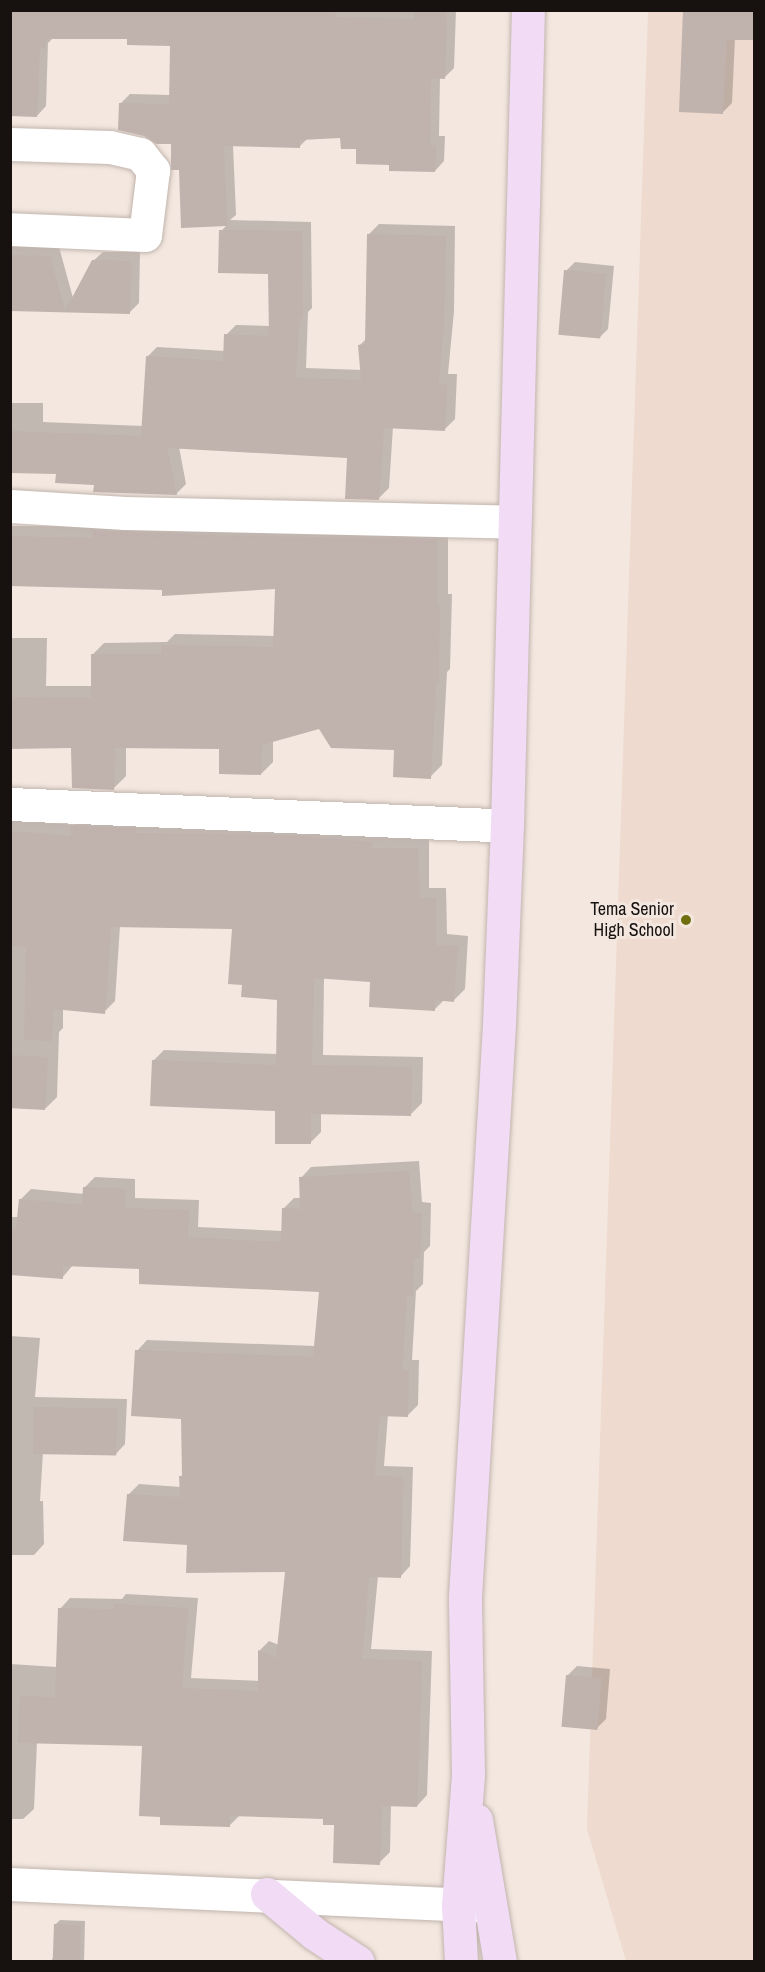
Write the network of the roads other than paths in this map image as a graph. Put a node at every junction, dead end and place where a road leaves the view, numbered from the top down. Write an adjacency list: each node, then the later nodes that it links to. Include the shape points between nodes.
1 (528, 10): 5 (street)
2 (10, 144): 3 (street, via 110,147 140,154 153,170 145,235)
3 (10, 230)
4 (10, 506): 5 (street, via 125,513)
5 (514, 522): 7 (street)
6 (10, 804): 7 (street)
7 (507, 826): 8 (street, via 465,1596)
8 (468, 1774): 11 (street); 12 (street)
9 (10, 1884): 10 (street)
10 (267, 1894): 11 (street); 13 (street, via 315,1934)
11 (458, 1905): 12 (street); 14 (street)
12 (492, 1906): 15 (street)
13 (358, 1962)
14 (461, 1962)
15 (500, 1962)

